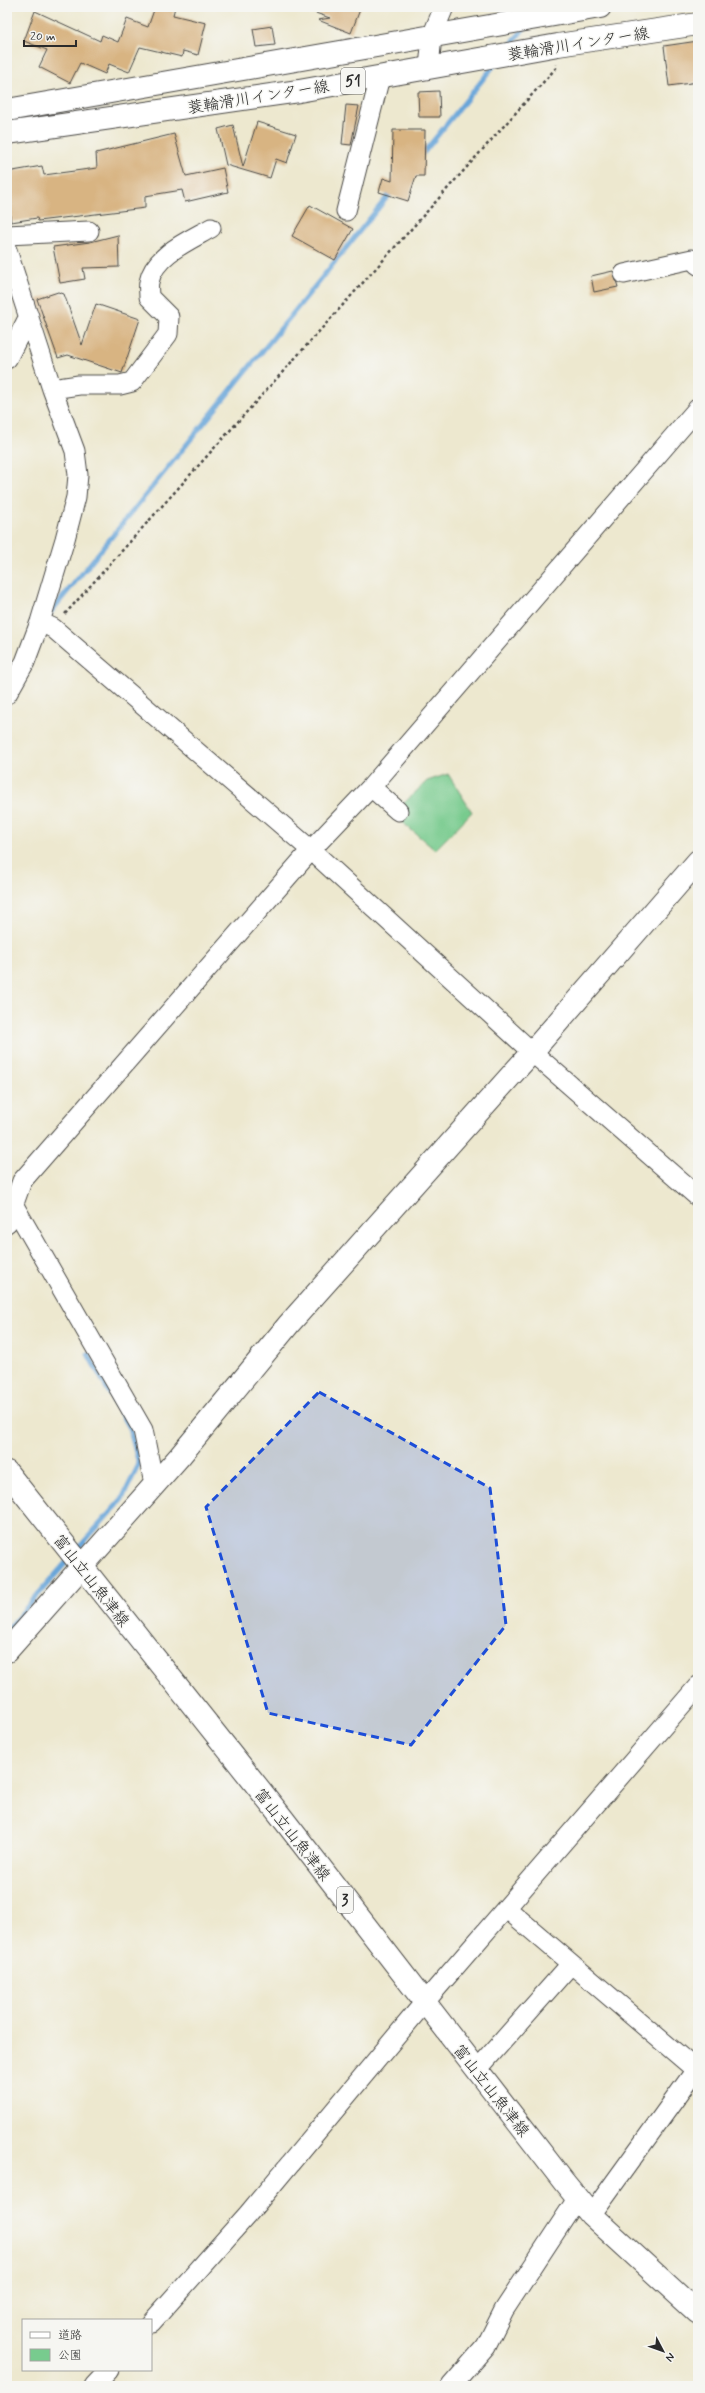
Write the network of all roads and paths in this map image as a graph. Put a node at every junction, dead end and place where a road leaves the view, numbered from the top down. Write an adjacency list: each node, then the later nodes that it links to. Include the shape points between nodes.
1 (444, 7): 4 (street)
2 (600, 7): 4 (main road, 蓑輪滑川インター線 / 51)
3 (698, 24): 5 (main road, 蓑輪滑川インター線 / 51)
4 (432, 36): 6 (street); 8 (main road, 蓑輪滑川インター線 / 51)
5 (558, 45): 6 (main road, 蓑輪滑川インター線 / 51); 21 (path, via 556,68)
6 (429, 68): 7 (main road, 蓑輪滑川インター線 / 51)
7 (380, 77): 9 (main road, 蓑輪滑川インター線 / 51); 10 (street)
8 (7, 110)
9 (7, 134)
10 (346, 211)
11 (211, 228): 19 (street, via 173,251 159,263 149,281 149,297 169,317 168,334 132,382)
12 (89, 231): 13 (street)
13 (7, 235)
14 (7, 250): 17 (street)
15 (698, 265): 16 (street, via 692,259)
16 (624, 274)
17 (29, 316): 18 (street); 19 (street)
18 (7, 359)
19 (52, 389): 21 (street, via 75,451 78,475 76,497)
20 (698, 408): 23 (street)
21 (46, 625): 22 (street); 25 (street)
22 (7, 694)
23 (371, 787): 24 (street); 25 (street)
24 (398, 810)
25 (311, 850): 27 (street); 29 (street, via 22,1181)
26 (698, 861): 27 (main road)
27 (532, 1052): 28 (street); 32 (main road, via 289,1324)
28 (698, 1197)
29 (10, 1198): 30 (street); 32 (street, via 143,1430)
30 (7, 1223)
31 (7, 1472): 33 (main road, 富山立山魚津線 / 3)
32 (154, 1484): 33 (main road)
33 (81, 1566): 34 (main road); 38 (main road, 富山立山魚津線 / 3, via 280,1815)
34 (7, 1651)
35 (698, 1686): 36 (street)
36 (506, 1908): 37 (street); 38 (street)
37 (571, 1964): 39 (street); 40 (street)
38 (424, 2003): 40 (main road, 富山立山魚津線 / 3); 43 (street, via 248,2214)
39 (697, 2069): 41 (street)
40 (476, 2070): 41 (main road, 富山立山魚津線 / 3)
41 (584, 2207): 42 (main road, 富山立山魚津線 / 3); 46 (street, via 504,2310 486,2346)
42 (698, 2313)
43 (152, 2322)
44 (108, 2371): 45 (street)
45 (94, 2386)
46 (451, 2386)

